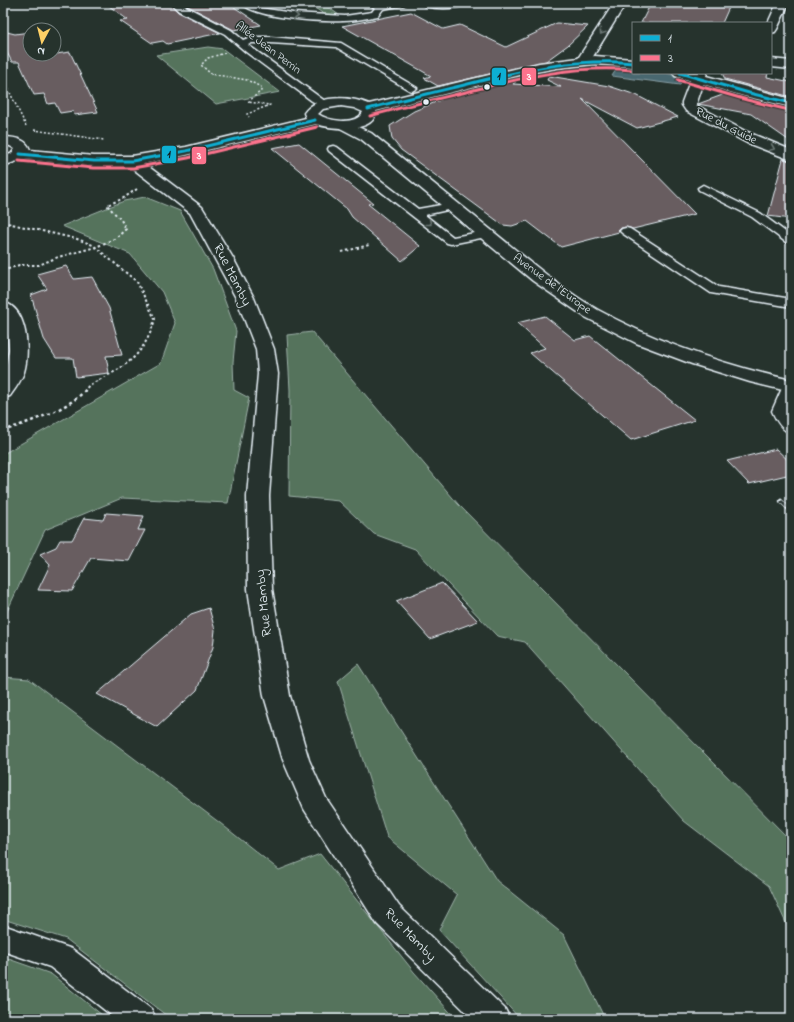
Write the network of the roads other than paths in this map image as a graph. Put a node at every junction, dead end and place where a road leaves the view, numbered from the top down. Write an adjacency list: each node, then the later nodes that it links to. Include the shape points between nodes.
1 (174, 3): 10 (lane, Allée Jean Perrin, via 228,32)
2 (245, 3): 7 (lane, one-way to 7, via 258,10 293,16 345,20 375,14)
3 (404, 3): 7 (lane)
4 (429, 3): 5 (street)
5 (459, 3)
6 (620, 3): 12 (street, one-way to 12)
7 (376, 5)
8 (784, 8): 9 (street)
9 (772, 27)
10 (245, 46): 18 (lane, via 251,40 338,45); 20 (lane, Allée Jean Perrin)
11 (791, 50): 15 (street)
12 (584, 60): 13 (street); 21 (street, via 529,69)
13 (632, 63)
14 (772, 63): 15 (street)
15 (790, 65)
16 (686, 74): 17 (street)
17 (698, 76): 19 (street, via 727,87); 27 (street, Rue du Guide, one-way to 27, via 689,105 691,108 740,134)
18 (412, 88)
19 (791, 103)
20 (324, 104): 21 (street, via 349,102); 22 (street, via 313,110)
21 (368, 109): 23 (street, via 370,112 367,119)
22 (309, 121): 23 (street); 29 (street)
23 (345, 125): 31 (street, Avenue de l'Europe, via 366,136)
24 (3, 141): 26 (street, via 19,144 23,150)
25 (333, 148): 32 (lane)
26 (20, 154): 28 (street); 29 (street)
27 (791, 155)
28 (3, 161)
29 (132, 162): 43 (street, Rue Mamby, via 196,210 245,298 265,348 268,374 258,496 260,589 276,696 296,760 314,802 388,915)
30 (703, 188): 35 (lane, via 756,215)
31 (452, 206): 32 (lane); 34 (street, Avenue de l'Europe)
32 (416, 213): 34 (lane, one-way to 34, via 451,241)
33 (626, 231): 36 (lane, via 715,290)
34 (486, 234): 38 (street, Avenue de l'Europe, via 539,277 591,313 643,339 699,360)
35 (791, 241)
36 (791, 303)
37 (3, 306): 39 (street, via 13,324 19,344 16,367 8,387)
38 (791, 386): 40 (lane, via 779,411)
39 (3, 392)
40 (791, 429)
41 (3, 938): 42 (street, via 61,958)
42 (140, 1019)
43 (494, 1019)

